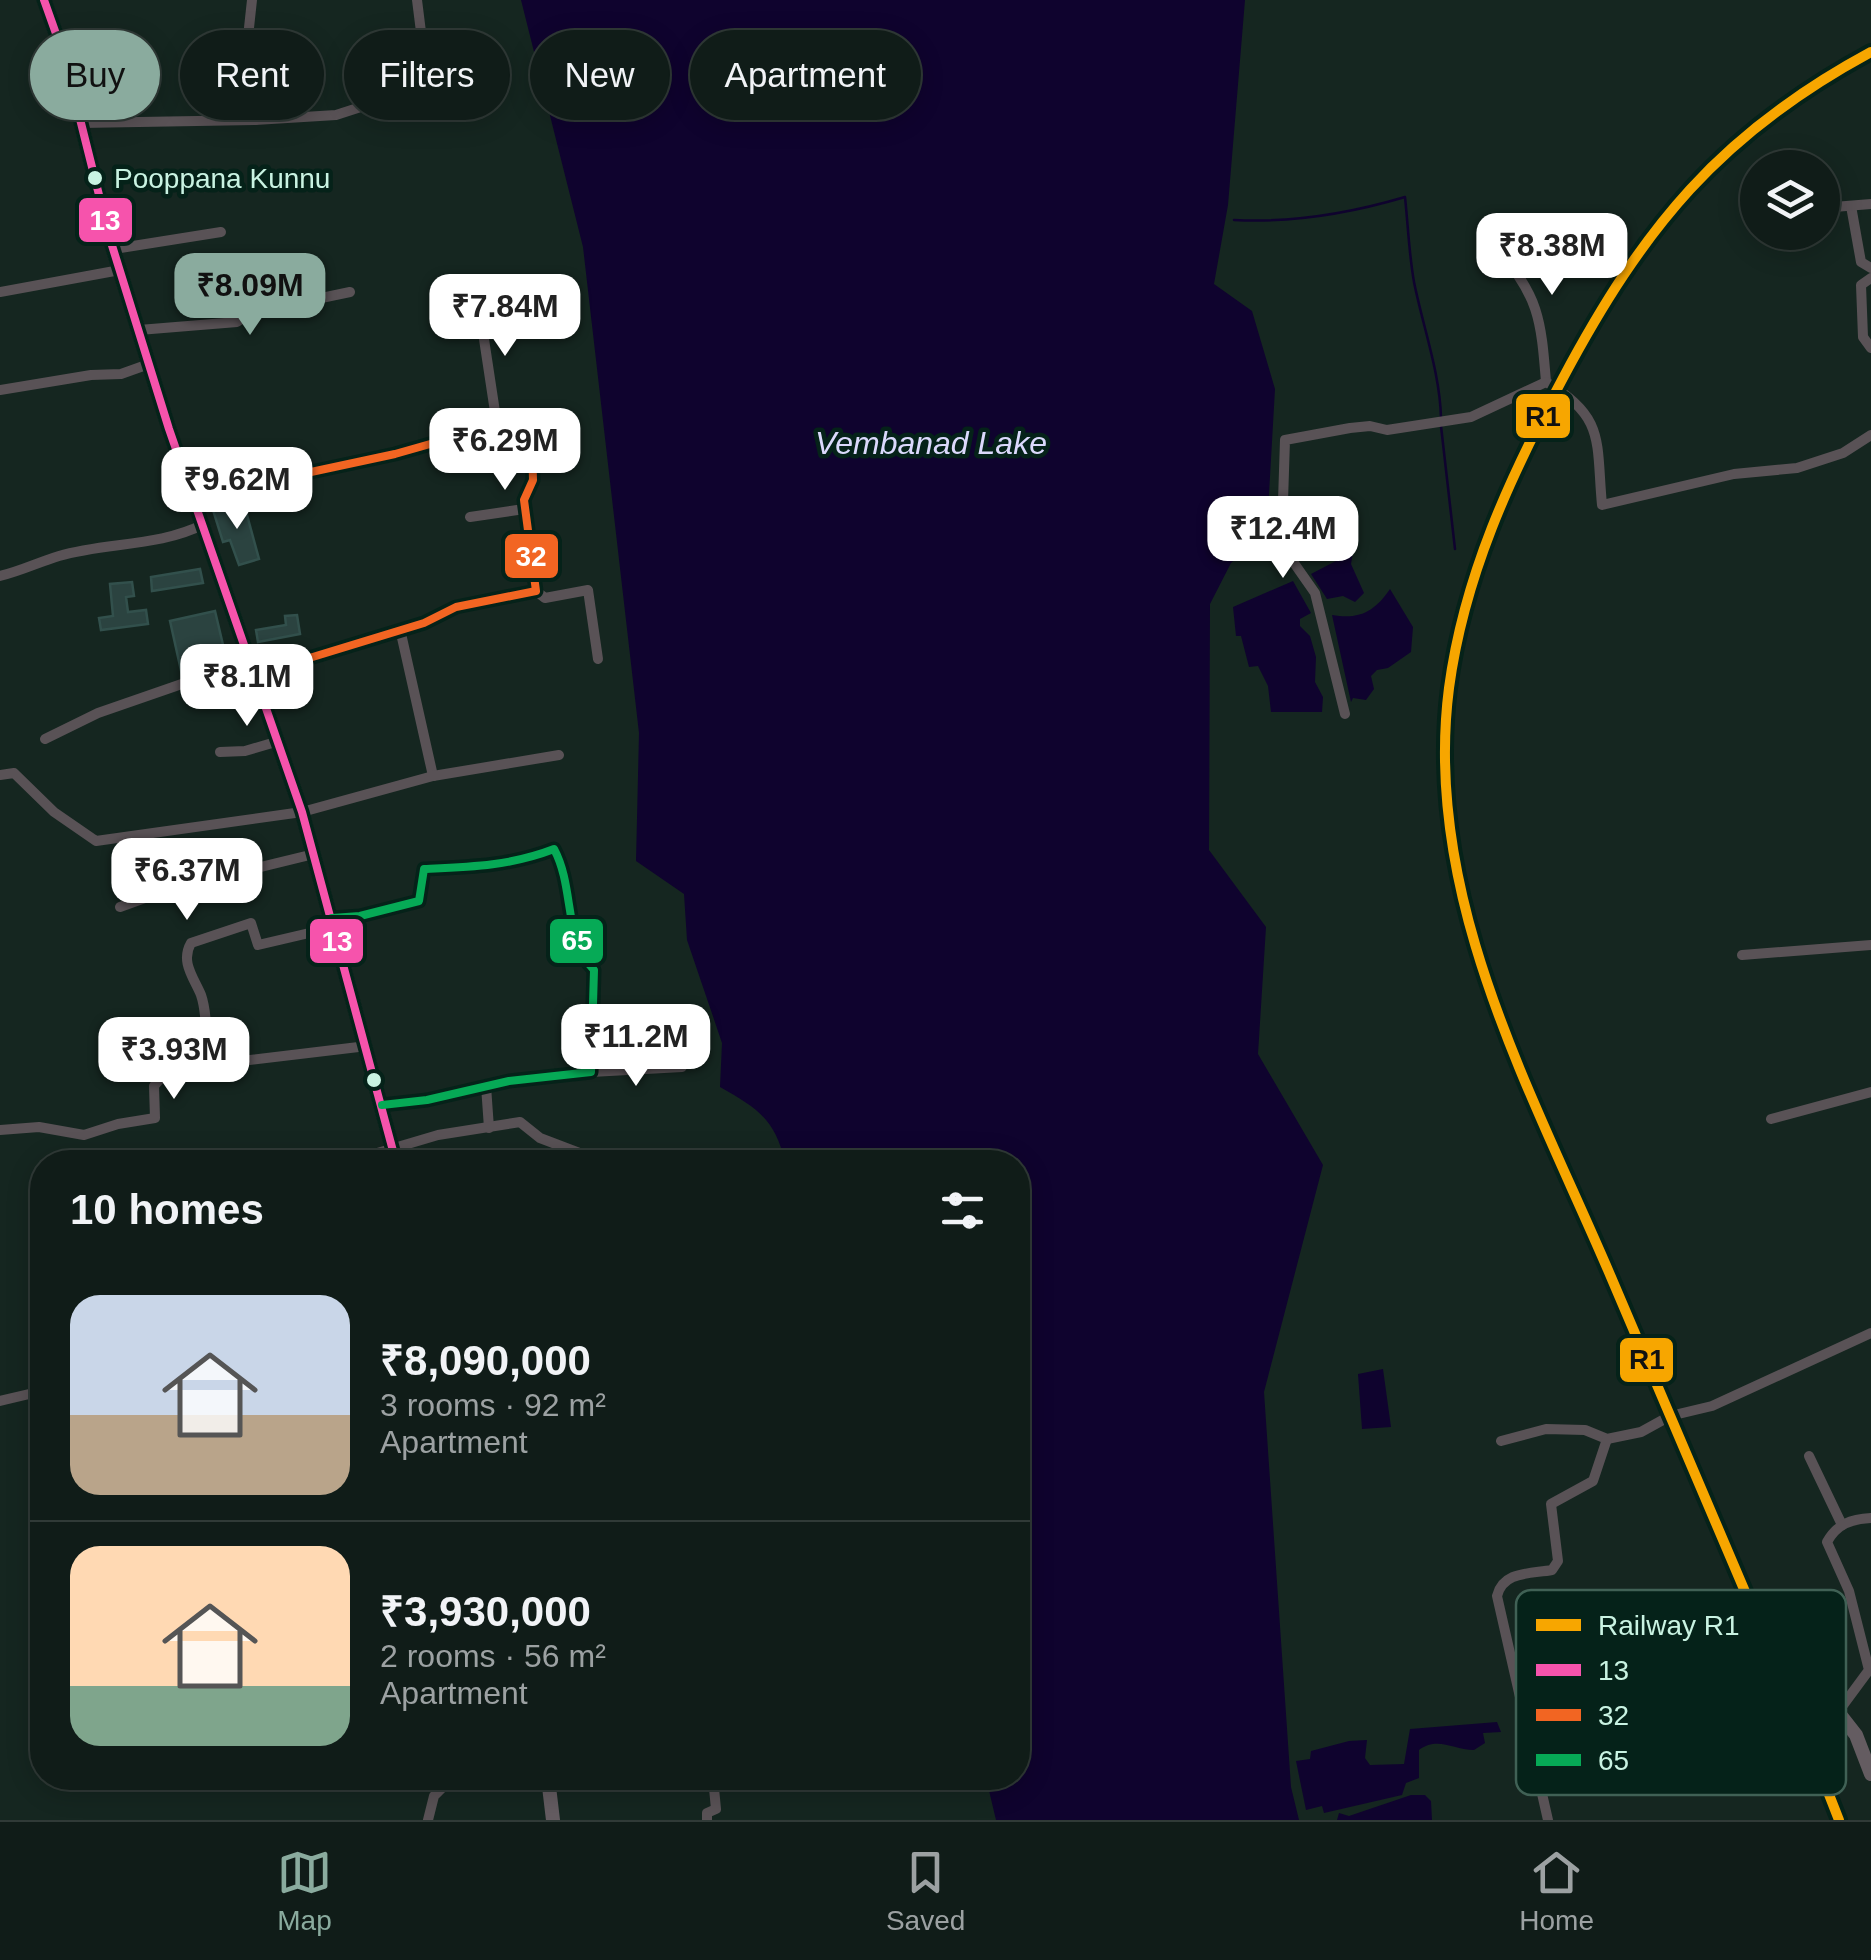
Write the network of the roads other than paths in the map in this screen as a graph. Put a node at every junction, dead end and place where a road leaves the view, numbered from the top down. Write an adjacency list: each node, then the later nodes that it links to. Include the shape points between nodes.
1 (44, 0): 7 (main road)
2 (252, 0): 4 (street)
3 (417, 0): 5 (street, via 425,64 366,68 370,104)
4 (249, 30)
5 (324, 116)
6 (256, 120): 7 (street)
7 (82, 123): 13 (main road)
8 (1871, 204): 9 (street)
9 (1851, 206): 10 (street); 14 (street, via 1862,262)
10 (1840, 207)
11 (221, 232): 13 (street)
12 (1496, 248): 23 (street, via 1523,278 1542,326)
13 (114, 249): 15 (main road)
14 (1871, 268)
15 (120, 270): 18 (street); 20 (main road)
16 (1871, 278): 21 (street, via 1860,285 1863,337)
17 (510, 290): 25 (street, via 472,299)
18 (0, 292)
19 (350, 292): 20 (street, via 250,313 237,322)
20 (139, 330): 22 (main road)
21 (1871, 348)
22 (150, 364): 24 (street); 27 (main road)
23 (1546, 382): 26 (street, via 1582,405 1594,426 1602,505 1734,474 1797,468 1843,453); 36 (street, via 1471,417 1285,440 1282,532 1315,593)
24 (0, 390)
25 (497, 425): 27 (street); 28 (street, via 507,450 532,447 533,480)
26 (1871, 435)
27 (198, 506): 30 (main road)
28 (524, 508): 29 (street); 32 (street)
29 (470, 517)
30 (204, 524): 31 (street); 35 (main road)
31 (0, 576)
32 (536, 591): 33 (street, via 456,607); 34 (street, via 545,598 588,590)
33 (400, 629): 35 (street); 42 (street)
34 (598, 659)
35 (254, 667): 37 (street, via 98,713); 38 (main road)
36 (1346, 714)
37 (46, 739)
38 (279, 740): 39 (street); 43 (main road)
39 (220, 752)
40 (559, 755): 42 (street)
41 (0, 776): 43 (street, via 14,773 96,841)
42 (433, 776): 43 (street)
43 (302, 812): 44 (main road)
44 (314, 854): 45 (street); 46 (main road)
45 (120, 907)
46 (333, 923): 49 (main road); 50 (street, via 258,945 252,923 191,943 190,979 201,996); 52 (street, via 419,901 424,869 480,868 554,849 564,868 576,947 594,970)
47 (1871, 945): 48 (street)
48 (1742, 955)
49 (367, 1046): 50 (street); 55 (main road)
50 (208, 1067): 58 (street, via 161,1078 154,1086 155,1118 84,1136 39,1127)
51 (682, 1067): 52 (street)
52 (591, 1072): 53 (street)
53 (486, 1086): 55 (street); 57 (street)
54 (1871, 1092): 56 (street)
55 (382, 1105): 59 (main road)
56 (1770, 1119)
57 (490, 1128): 59 (street); 62 (street, via 520,1122)
58 (0, 1130)
59 (392, 1146): 60 (street); 61 (main road)
60 (381, 1150)
61 (393, 1150)
62 (572, 1150)
63 (1871, 1333): 66 (street, via 1712,1406)
64 (30, 1394): 65 (street)
65 (0, 1400)
66 (1607, 1439): 67 (street, via 1585,1430 1546,1429); 72 (street, via 1593,1482 1551,1504 1558,1561 1552,1570 1500,1584)
67 (1501, 1441)
68 (1809, 1456): 70 (street)
69 (1871, 1518): 70 (street)
70 (1842, 1525): 71 (street, via 1827,1542)
71 (1865, 1632): 73 (street, via 1868,1670)
72 (1516, 1679)
73 (1846, 1701)
74 (1846, 1722): 75 (main road)
75 (1871, 1774)
76 (440, 1790): 80 (street)
77 (549, 1790): 81 (main road)
78 (715, 1790): 82 (street, via 716,1810)
79 (1542, 1795): 83 (street)
80 (428, 1820)
81 (553, 1820)
82 (707, 1820)
83 (1548, 1820)

